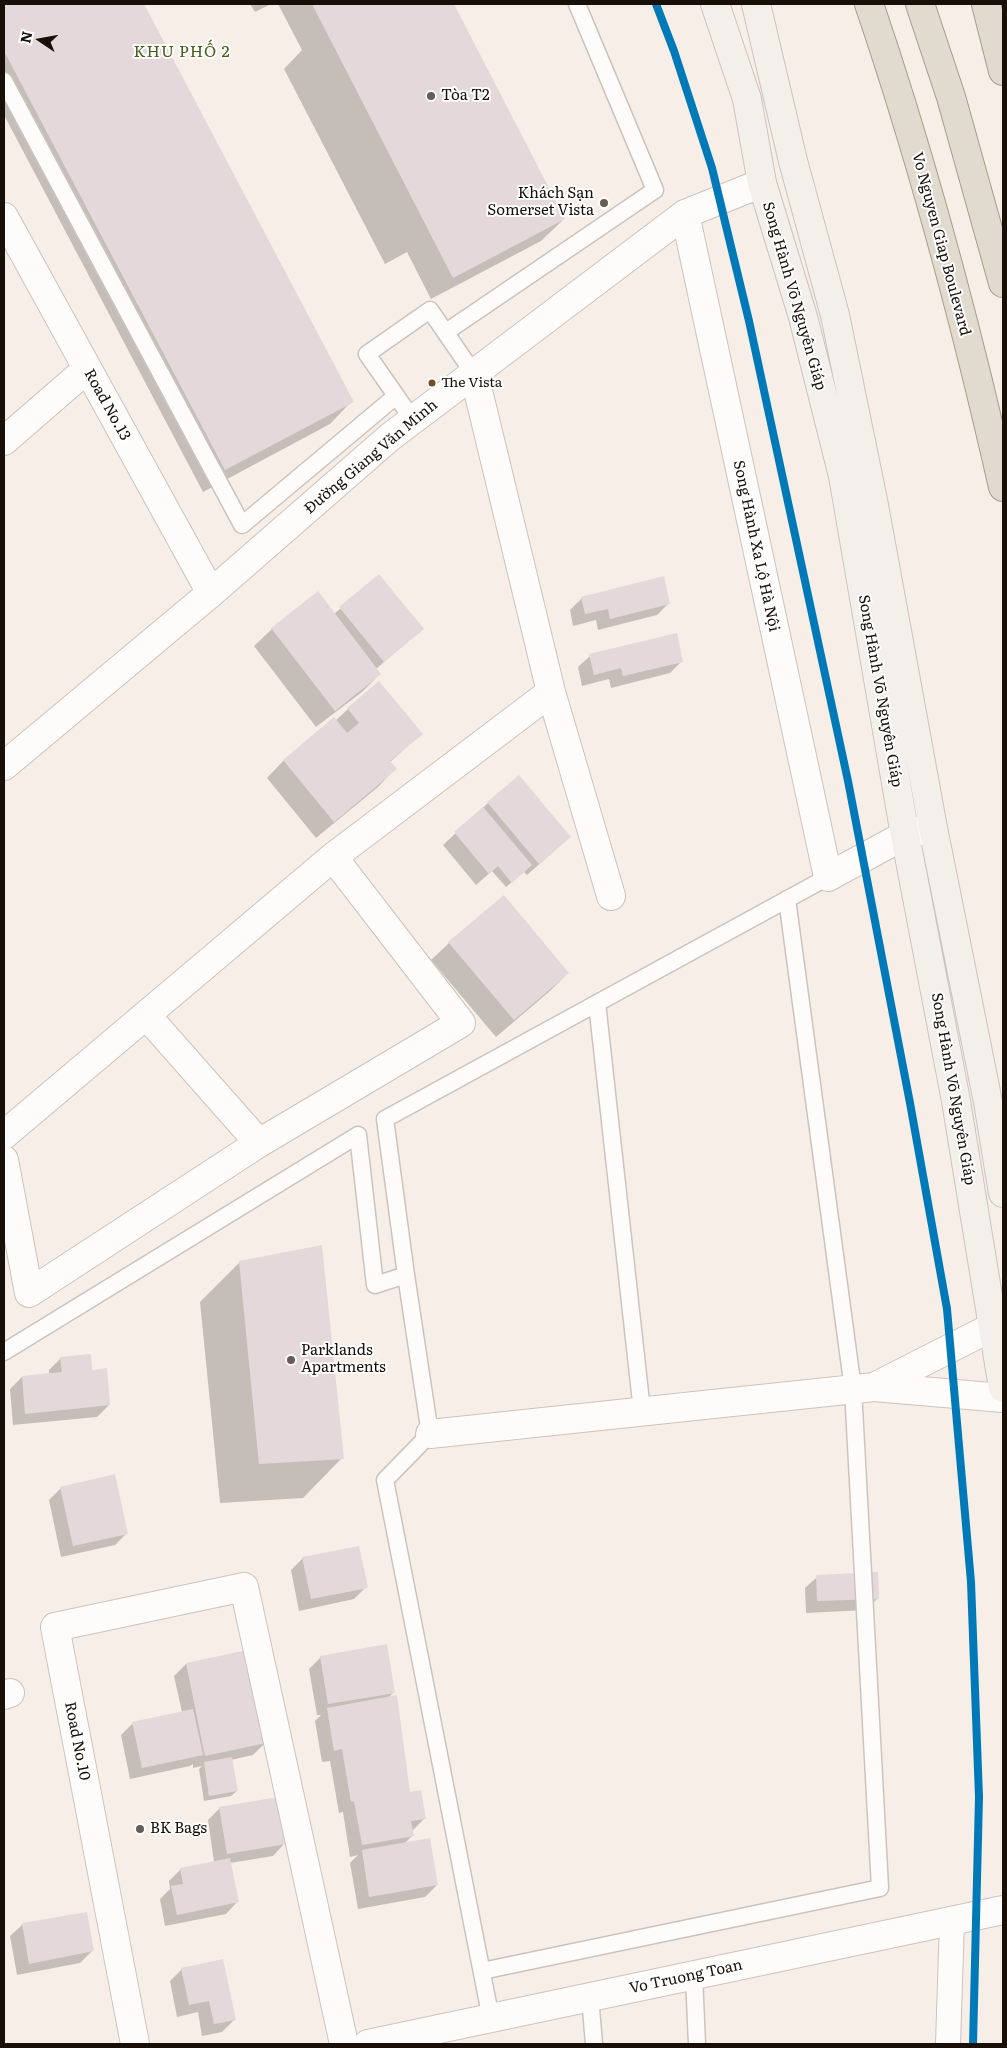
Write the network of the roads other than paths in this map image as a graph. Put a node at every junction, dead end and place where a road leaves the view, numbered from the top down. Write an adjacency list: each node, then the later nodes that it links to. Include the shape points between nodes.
1 (577, 4): 14 (lane, via 655,190)
2 (715, 4): 10 (main road, Song Hành Võ Nguyên Giáp, via 747,99)
3 (756, 4): 9 (main road, Song Hành Võ Nguyên Giáp)
4 (869, 4): 20 (highway, Vo Nguyen Giap Boulevard, via 892,70 946,256)
5 (920, 4): 13 (highway, via 951,97)
6 (986, 4): 7 (highway)
7 (1003, 71)
8 (4, 81): 17 (lane, via 242,525)
9 (793, 161): 10 (main road); 24 (main road, Song Hành Võ Nguyên Giáp, via 835,315 873,500)
10 (762, 183): 11 (street, Đường Giang Văn Minh); 25 (main road, Song Hành Võ Nguyên Giáp, via 803,317 843,476)
11 (685, 214): 16 (street, Đường Giang Văn Minh); 27 (street, Song Hành Xa Lộ Hà Nội)
12 (4, 217): 15 (street, Road No.13)
13 (1003, 283)
14 (446, 332): 16 (lane); 17 (lane, via 430,310 367,354)
15 (87, 369): 19 (street); 21 (street, Road No.13)
16 (474, 374): 18 (street, Đường Giang Văn Minh); 22 (street)
17 (396, 396): 18 (lane)
18 (413, 420): 21 (street, Đường Giang Văn Minh)
19 (4, 441)
20 (1003, 487)
21 (211, 593): 23 (street, Đường Giang Văn Minh)
22 (551, 692): 26 (street); 28 (street)
23 (4, 766)
24 (933, 828): 25 (street); 35 (main road, Song Hành Võ Nguyên Giáp)
25 (905, 835): 27 (street); 37 (main road, Song Hành Võ Nguyên Giáp)
26 (333, 857): 31 (street); 33 (street, via 461,1023)
27 (828, 877): 29 (lane)
28 (611, 896)
29 (787, 899): 30 (lane); 39 (lane)
30 (597, 1003): 36 (lane, via 385,1118); 42 (lane)
31 (146, 1015): 32 (street); 33 (street)
32 (4, 1135)
33 (259, 1143): 34 (street, via 29,1292)
34 (4, 1160)
35 (1003, 1193)
36 (406, 1275): 38 (lane, via 374,1285 358,1135); 43 (lane)
37 (999, 1325): 39 (street); 40 (main road, Song Hành Võ Nguyên Giáp)
38 (4, 1352)
39 (864, 1388): 41 (street); 42 (street); 46 (lane, via 880,1888)
40 (1003, 1388)
41 (1003, 1398)
42 (642, 1411): 43 (street)
43 (430, 1434): 46 (lane, via 385,1480)
44 (1003, 1910): 45 (street, Vo Truong Toan)
45 (952, 1921): 47 (street, Vo Truong Toan); 56 (street)
46 (482, 1971): 49 (lane)
47 (694, 1976): 48 (street, Vo Truong Toan); 55 (lane)
48 (590, 1997): 49 (street, Vo Truong Toan); 54 (lane)
49 (491, 2019): 50 (street, Vo Truong Toan)
50 (452, 2035): 53 (street, Vo Truong Toan)
51 (135, 2044): 52 (street, Road No.10, via 55,1627 244,1587)
52 (344, 2044)
53 (368, 2044)
54 (594, 2044)
55 (697, 2044)
56 (948, 2044)

